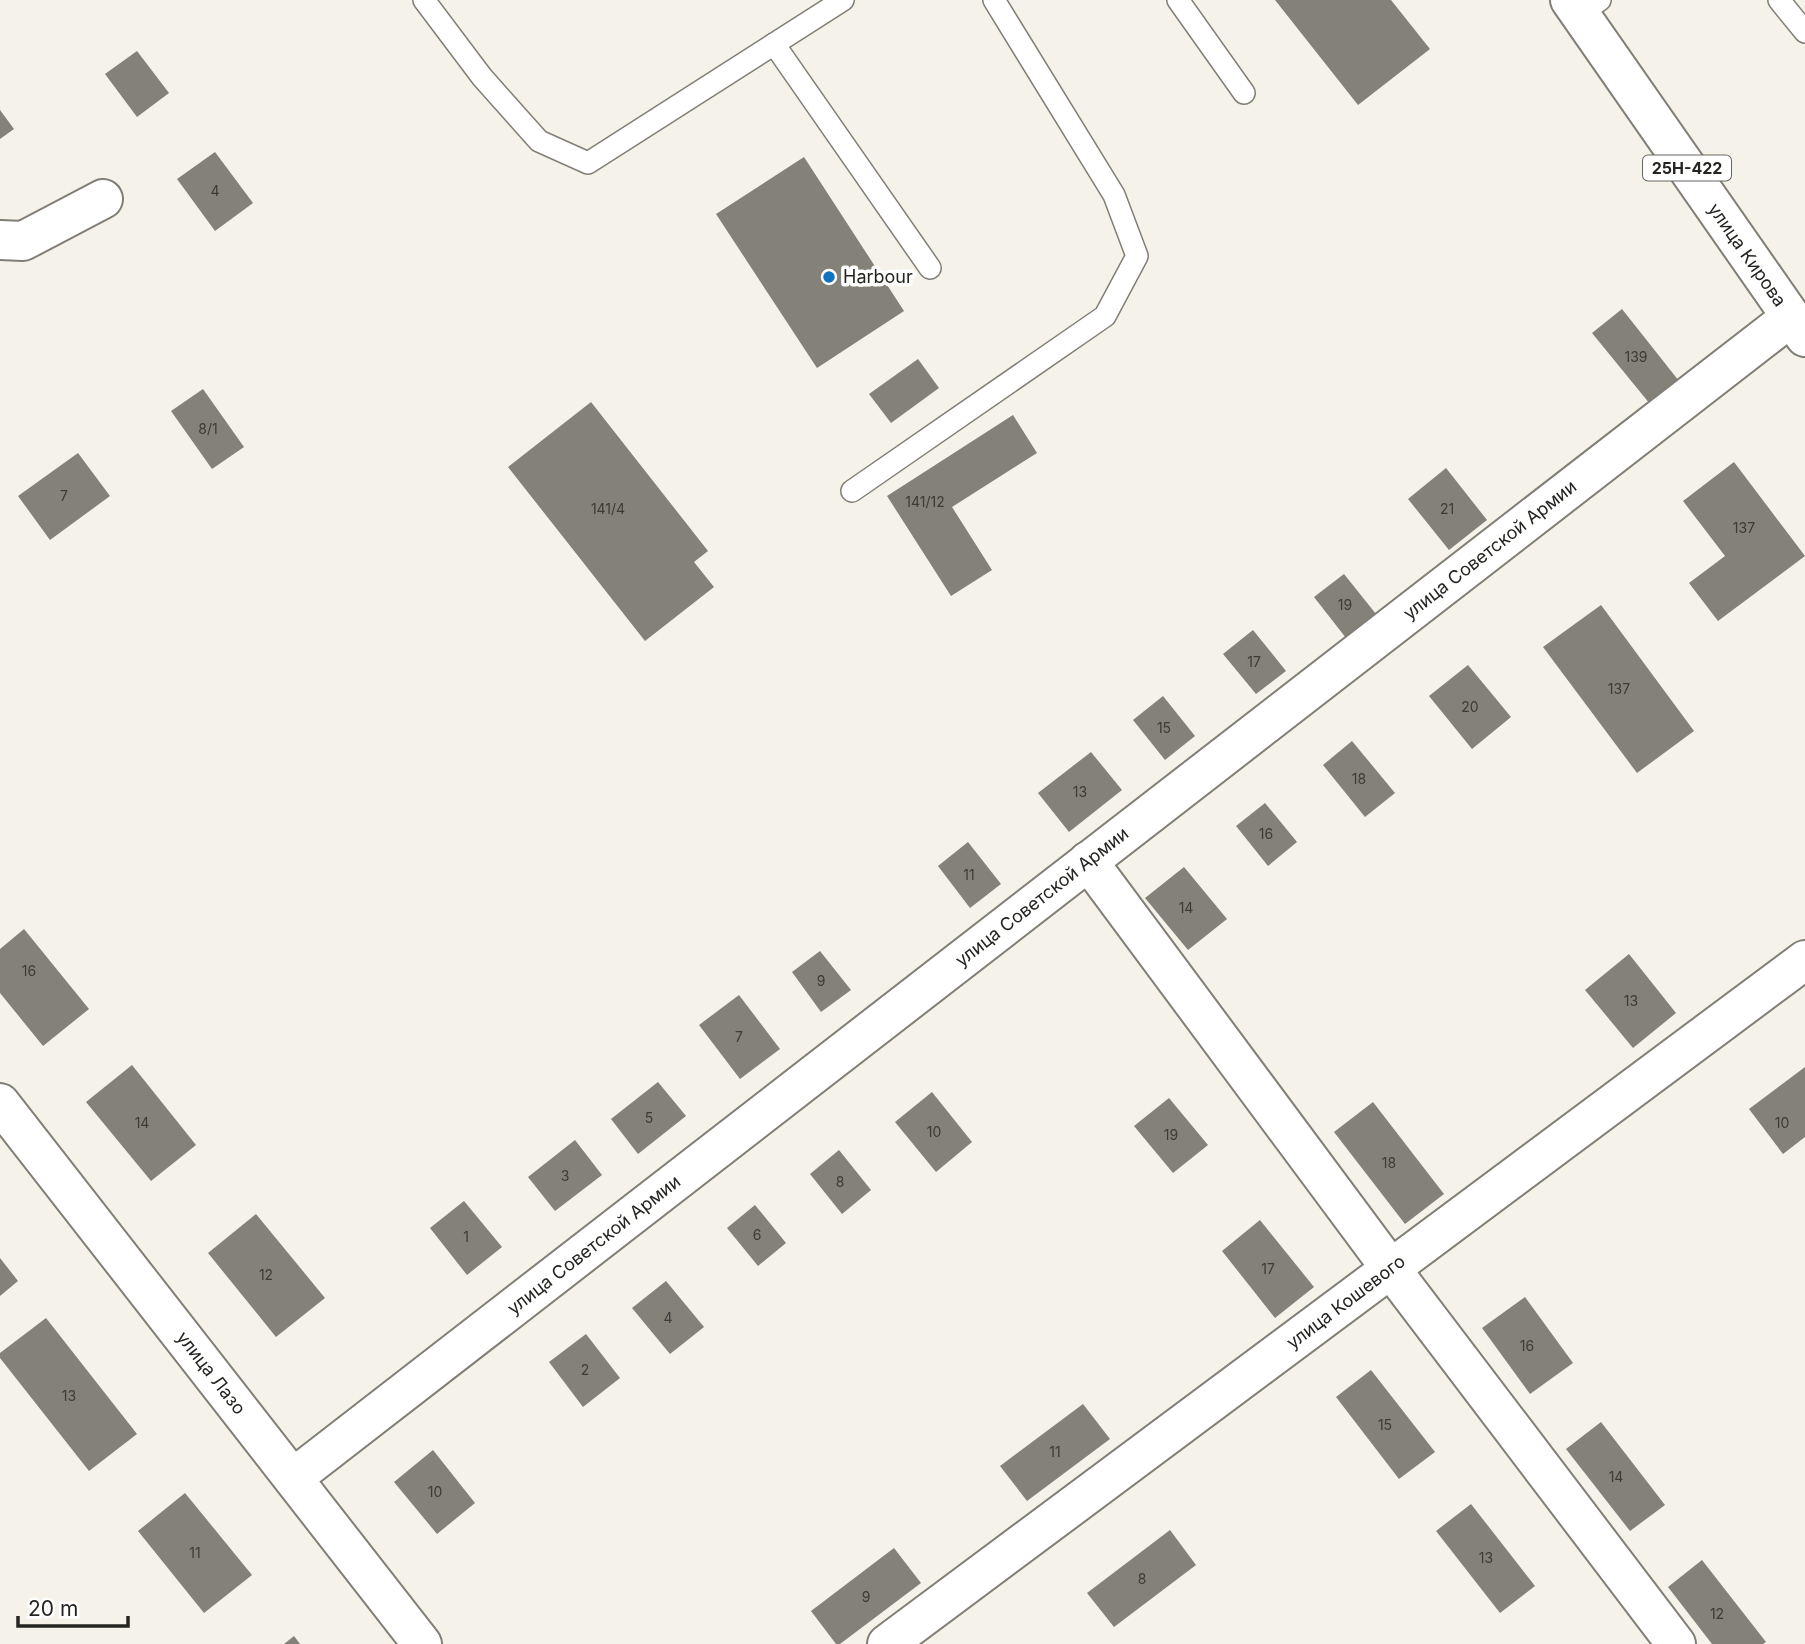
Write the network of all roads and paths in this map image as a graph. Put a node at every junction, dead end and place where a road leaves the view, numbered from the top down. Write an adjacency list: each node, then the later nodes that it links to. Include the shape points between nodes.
1 (424, 0): 8 (lane, via 482,77 539,141 588,163)
2 (843, 0): 8 (lane)
3 (994, 0): 14 (lane, via 1114,195 1137,256 1105,316)
4 (1178, 0): 9 (lane)
5 (1779, 0): 7 (lane)
6 (1583, 5): 13 (street, улица Кирова / 25Н-422)
7 (1805, 32)
8 (774, 44): 12 (lane)
9 (1244, 93)
10 (103, 200): 11 (street, via 23,241)
11 (0, 240)
12 (930, 268)
13 (1798, 327): 15 (street, улица Советской Армии)
14 (852, 491)
15 (1088, 861): 18 (street); 19 (street, улица Советской Армии)
16 (1805, 960): 18 (street, улица Кошевого)
17 (0, 1102): 19 (street, улица Лазо)
18 (1391, 1269): 21 (street, улица Кошевого); 22 (street)
19 (293, 1478): 20 (street, улица Лазо)
20 (422, 1644)
21 (887, 1644)
22 (1676, 1644)

